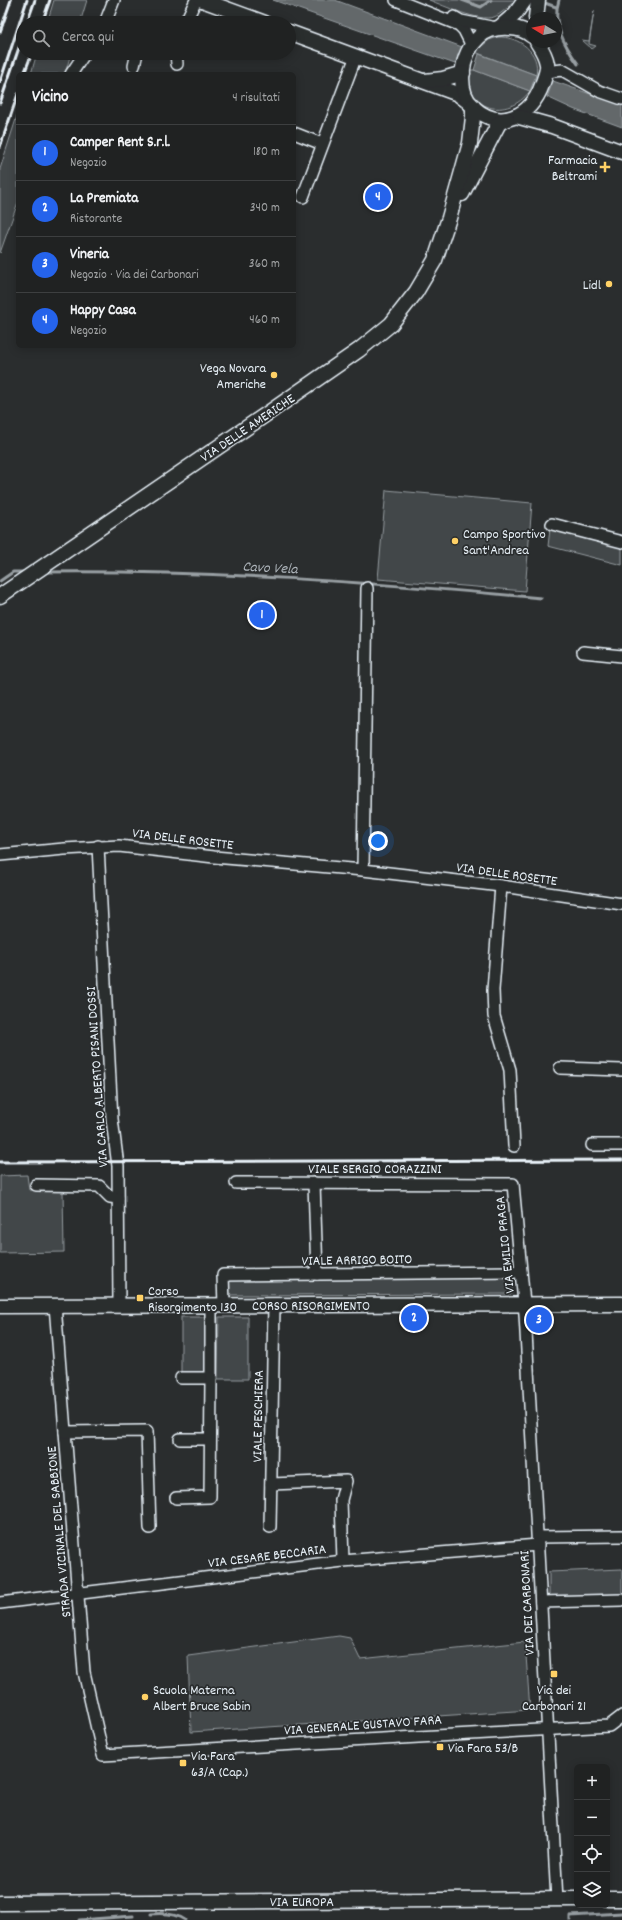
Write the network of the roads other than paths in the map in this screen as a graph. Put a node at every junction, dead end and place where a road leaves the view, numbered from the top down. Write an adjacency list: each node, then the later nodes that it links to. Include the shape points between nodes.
1 (114, 0): 8 (street)
2 (196, 0): 9 (street)
3 (202, 0): 6 (main road)
4 (396, 0): 14 (street, via 459,25 464,30)
5 (409, 0): 11 (street, via 461,21)
6 (223, 4): 10 (main road)
7 (534, 6): 11 (main road, via 515,14)
8 (108, 16)
9 (188, 16)
10 (250, 16)
11 (498, 28): 12 (main road, via 515,28); 14 (main road, via 478,38)
12 (526, 33)
13 (296, 35): 16 (main road)
14 (471, 48): 20 (main road)
15 (542, 48): 22 (main road, via 547,64)
16 (356, 56): 23 (main road); 30 (street)
17 (80, 60): 21 (street)
18 (135, 60): 19 (street)
19 (134, 66)
20 (463, 71): 23 (main road, via 443,79); 26 (main road, via 462,84)
21 (72, 72)
22 (545, 75): 24 (main road); 25 (street, via 562,70 599,91)
23 (424, 81): 26 (main road, via 458,94)
24 (538, 96): 27 (main road, VIA DELLE AMERICHE, via 529,108); 28 (main road, via 539,106)
25 (622, 99)
26 (472, 105): 27 (main road, via 488,116); 33 (main road, VIA DELLE AMERICHE, via 470,143)
27 (511, 118): 28 (main road); 33 (main road, VIA DELLE AMERICHE, via 499,123)
28 (552, 126): 31 (main road)
29 (296, 134): 30 (street)
30 (322, 144): 32 (street)
31 (622, 152)
32 (303, 197)
33 (450, 218): 37 (main road, VIA DELLE AMERICHE, via 436,260 416,292 391,324 359,350)
34 (552, 524): 35 (street)
35 (622, 542)
36 (366, 588): 42 (street)
37 (0, 596)
38 (583, 652): 39 (street)
39 (622, 656)
40 (98, 846): 41 (street, VIA DELLE ROSETTE); 42 (street, VIA DELLE ROSETTE); 54 (street, VIA CARLO ALBERTO PISANI DOSSI)
41 (0, 855)
42 (363, 870): 43 (street, VIA DELLE ROSETTE)
43 (501, 886): 44 (street, VIA DELLE ROSETTE); 48 (street, via 493,990 494,1016 510,1070)
44 (622, 904)
45 (560, 1068): 46 (street)
46 (622, 1070)
47 (622, 1145): 49 (street)
48 (514, 1146)
49 (592, 1146)
50 (236, 1183): 51 (street, VIALE SERGIO CORAZZINI)
51 (314, 1183): 52 (street, VIALE SERGIO CORAZZINI); 56 (street)
52 (512, 1184): 55 (street, VIA EMILIO PRAGA)
53 (36, 1185): 54 (street, via 99,1186 110,1197)
54 (118, 1198): 60 (street, VIA CARLO ALBERTO PISANI DOSSI)
55 (521, 1272): 56 (street, VIALE ARRIGO BOITO); 57 (street, VIA EMILIO PRAGA)
56 (317, 1274): 61 (street, VIALE ARRIGO BOITO, via 223,1276)
57 (524, 1304): 58 (main road, CORSO RISORGIMENTO); 62 (main road, CORSO RISORGIMENTO); 74 (street, VIA DEI CARBONARI)
58 (622, 1304)
59 (55, 1305): 60 (main road, CORSO RISORGIMENTO); 63 (main road, CORSO RISORGIMENTO); 66 (street, STRADA VICINALE DEL SABBIONE)
60 (119, 1305): 61 (main road, CORSO RISORGIMENTO)
61 (217, 1305): 62 (main road, CORSO RISORGIMENTO); 65 (street)
62 (274, 1305): 69 (street, VIALE PESCHIERA)
63 (0, 1306)
64 (181, 1378): 65 (street)
65 (211, 1378): 68 (street)
66 (65, 1432): 72 (street, via 147,1431); 76 (street, STRADA VICINALE DEL SABBIONE)
67 (180, 1439): 68 (street)
68 (210, 1439): 70 (street, via 210,1497)
69 (271, 1484): 71 (street, VIALE PESCHIERA); 75 (street, via 346,1481 341,1500)
70 (176, 1498)
71 (270, 1527)
72 (150, 1528)
73 (622, 1536): 74 (street, VIA CESARE BECCARIA)
74 (538, 1541): 75 (street, VIA CESARE BECCARIA); 78 (street, VIA DEI CARBONARI)
75 (343, 1561): 76 (street, VIA CESARE BECCARIA)
76 (78, 1593): 79 (street, VIA CESARE BECCARIA); 82 (street, STRADA VICINALE DEL SABBIONE, via 84,1672)
77 (622, 1600): 78 (street)
78 (541, 1602): 81 (street, VIA DEI CARBONARI)
79 (0, 1603)
80 (622, 1716): 81 (street, VIA GENERALE GUSTAVO FARA, via 609,1726)
81 (548, 1730): 82 (street, VIA GENERALE GUSTAVO FARA); 87 (street, VIA DEI CARBONARI)
82 (103, 1755)
83 (574, 1899): 87 (main road, VIA EUROPA)
84 (610, 1899): 85 (main road)
85 (622, 1899)
86 (0, 1900): 88 (main road, VIA EUROPA)
87 (557, 1900): 88 (main road, VIA EUROPA)
88 (26, 1902): 89 (main road, VIA EUROPA)
89 (0, 1903)

